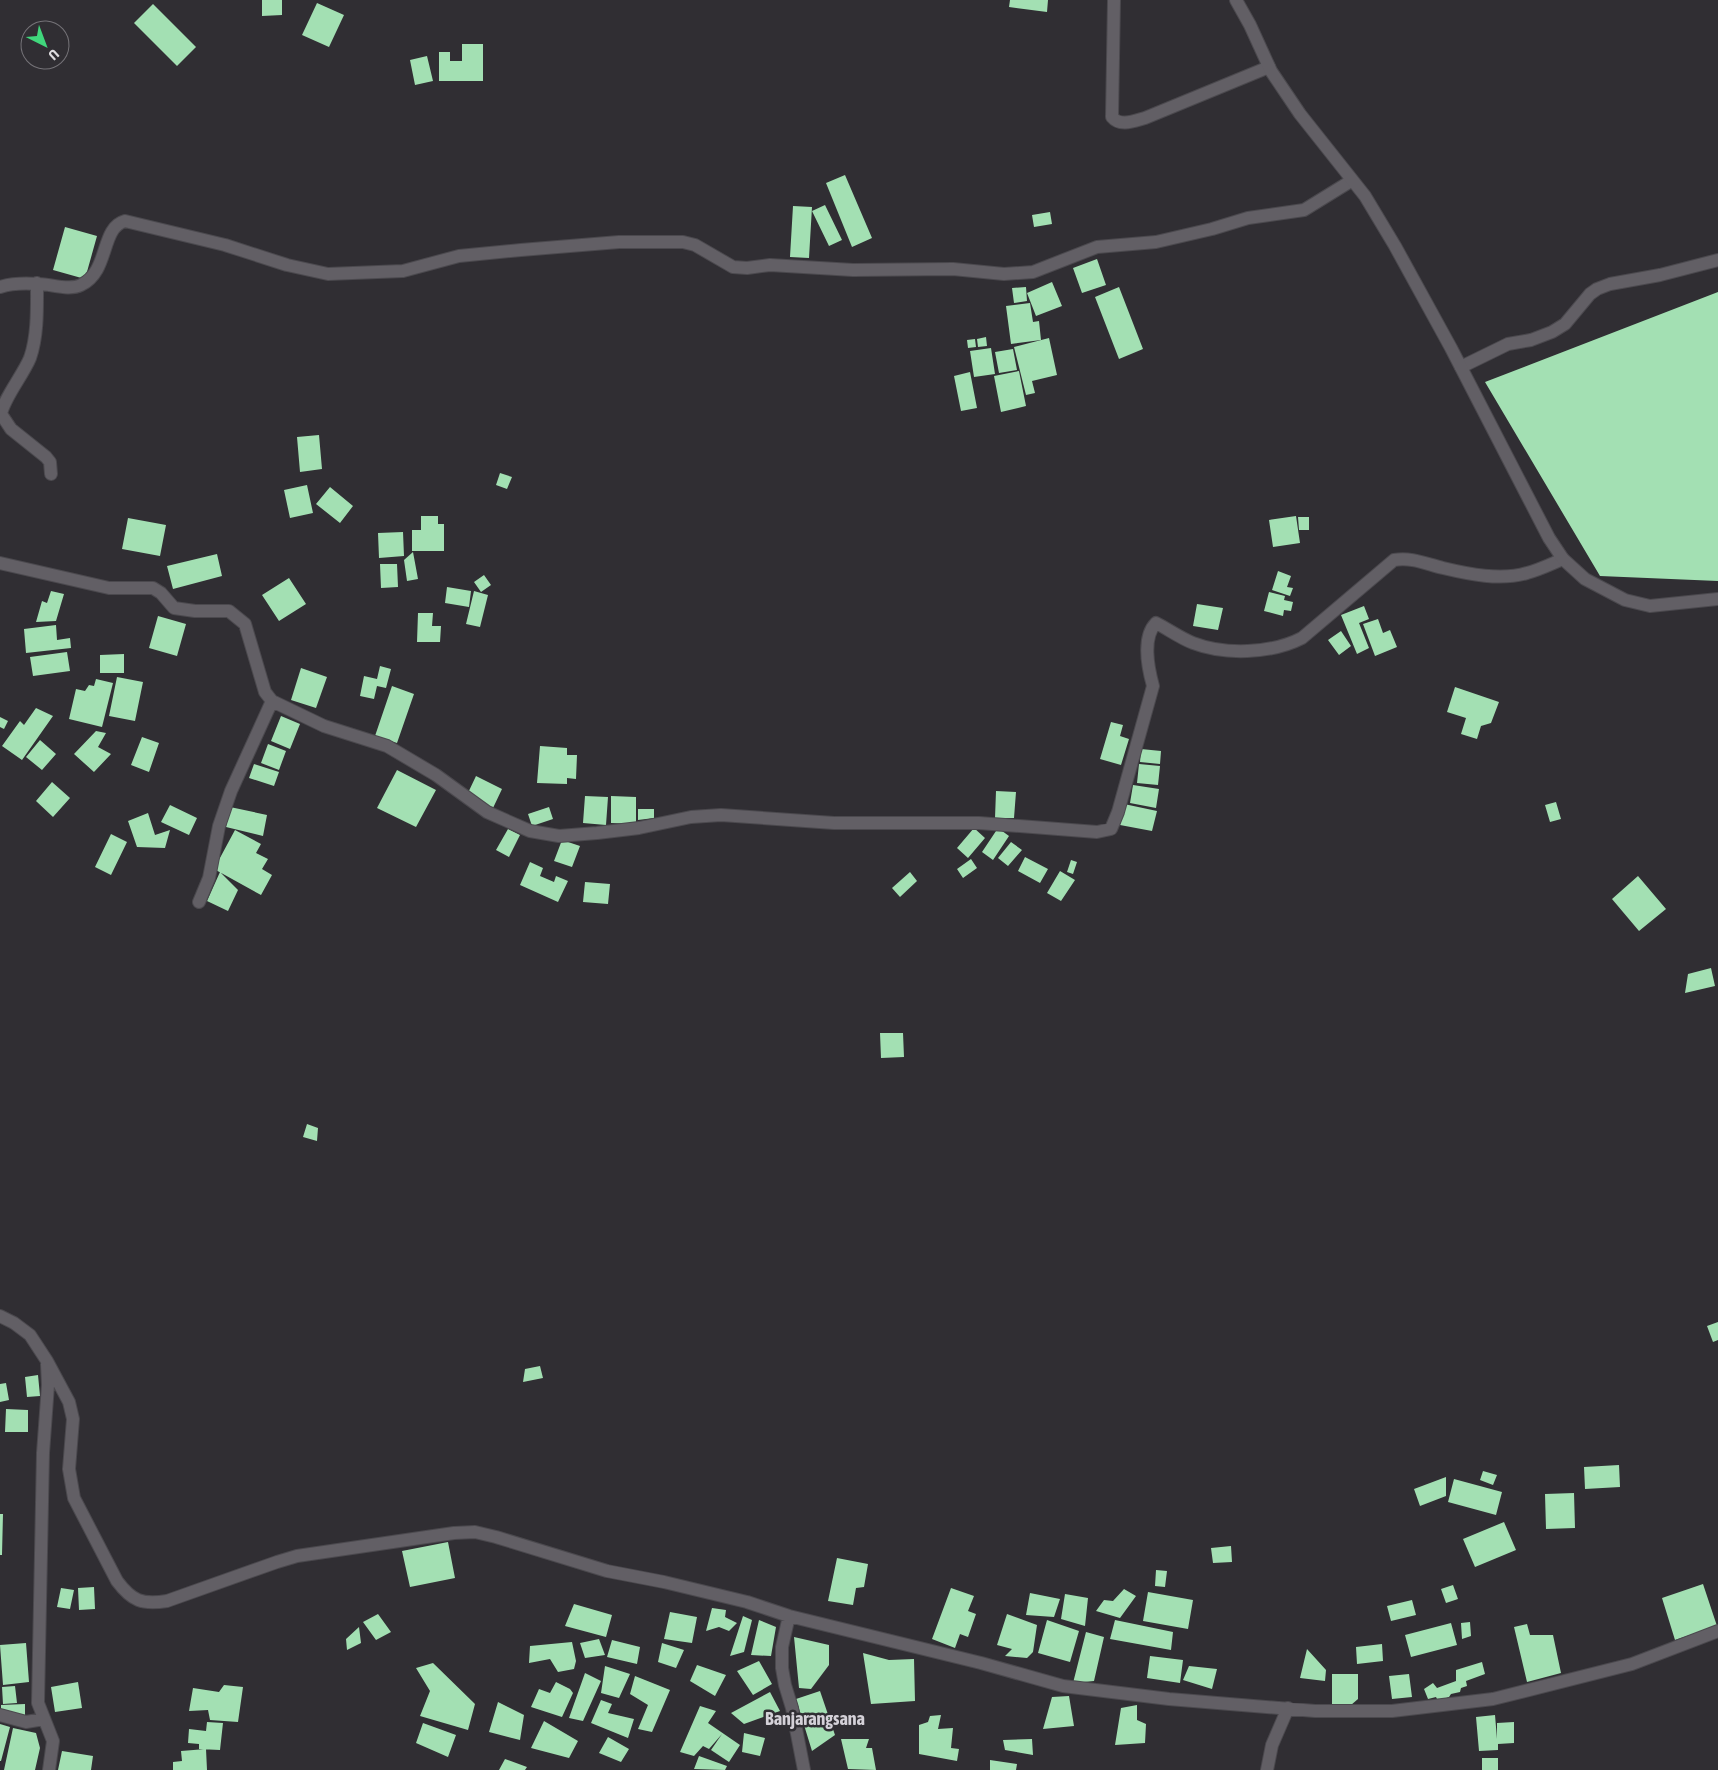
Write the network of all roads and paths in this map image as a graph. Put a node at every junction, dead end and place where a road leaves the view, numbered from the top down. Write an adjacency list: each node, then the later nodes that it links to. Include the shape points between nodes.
1 (1114, 0): 3 (street, via 1112,117 1116,121 1124,123 1145,118)
2 (1236, 0): 3 (street)
3 (1269, 67): 4 (street)
4 (1351, 181): 6 (street, via 1304,210 1248,218 1212,230 1156,242 1097,247 1033,272 852,270 770,265 733,267 696,245 683,242 619,242 460,256 403,272 328,274 125,221 120,222 110,234 97,272 82,285 74,288); 8 (street, via 1395,246)
5 (1718, 260): 8 (street, via 1597,289 1564,324 1552,332 1508,344)
6 (37, 283): 7 (street); 9 (street, via 30,356 1,414 11,429 46,457)
7 (0, 286)
8 (1461, 367): 10 (street, via 1549,538)
9 (52, 474)
10 (1563, 559): 12 (street, via 1586,579 1625,600 1650,606); 13 (street, via 1525,574 1489,577 1421,561 1394,560 1302,638 1251,651 1221,651 1191,643 1156,623 1150,632 1147,656 1153,686 1118,812 1111,829 1097,832 979,824 834,824 721,815 559,836 530,831 487,812 436,775 387,746 324,726)
11 (0, 563): 13 (street, via 109,588 152,588 174,608 229,611 248,630 265,692)
12 (1718, 599)
13 (272, 700): 14 (street, via 231,792 219,826 209,878)
14 (199, 902)
15 (0, 1316): 16 (street, via 23,1328)
16 (47, 1361): 17 (street, via 72,1409 69,1469 74,1498 117,1581 137,1600 167,1601 311,1553 475,1532 607,1571 747,1602); 21 (street, via 38,1703)
17 (790, 1616): 19 (street, via 1063,1686 1169,1699); 23 (street, via 782,1647 782,1668)
18 (1718, 1631): 19 (street, via 1632,1664 1493,1699 1392,1711)
19 (1288, 1708): 24 (street, via 1272,1744)
20 (0, 1715): 21 (street, via 26,1722)
21 (44, 1719): 22 (street, via 53,1741)
22 (50, 1770)
23 (804, 1770)
24 (1267, 1770)

